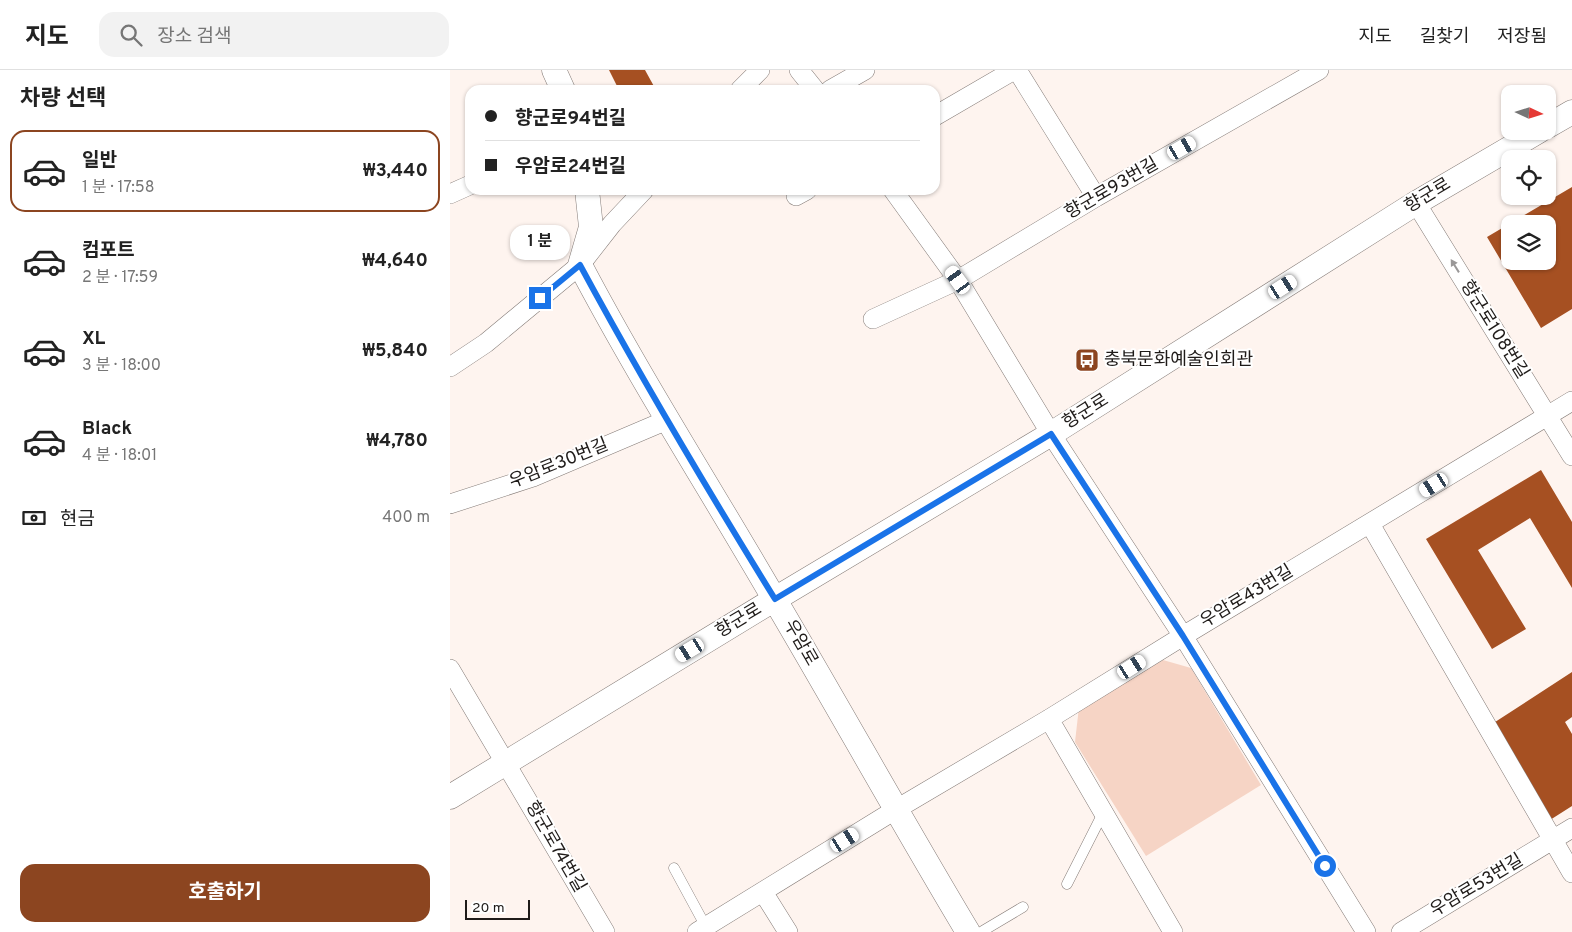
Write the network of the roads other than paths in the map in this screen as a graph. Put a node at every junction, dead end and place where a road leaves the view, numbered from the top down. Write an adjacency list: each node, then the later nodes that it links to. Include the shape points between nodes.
1 (554, 70): 7 (street)
2 (760, 70): 8 (street)
3 (799, 70): 9 (street)
4 (865, 70): 10 (street)
5 (1015, 70): 12 (street); 20 (street)
6 (1319, 70): 20 (street, 향군로93번길)
7 (561, 85)
8 (745, 85)
9 (811, 85)
10 (839, 85)
11 (1572, 112): 13 (street)
12 (940, 113)
13 (1556, 121)
14 (1524, 140): 21 (street, 향군로)
15 (465, 186): 16 (street)
16 (450, 194)
17 (588, 195): 22 (street, via 591,227)
18 (639, 195): 22 (street)
19 (897, 195): 23 (street)
20 (1096, 198): 23 (street, 향군로93번길)
21 (1416, 203): 27 (street, 향군로108번길, one-way to 21); 29 (street, 향군로)
22 (580, 265): 25 (street, via 486,343); 28 (street, 우암로)
23 (958, 280): 24 (street, 향군로93번길); 29 (street)
24 (873, 319)
25 (450, 367)
26 (1572, 401): 27 (street, 우암로43번길)
27 (1548, 416): 30 (street, 향군로108번길); 32 (street, 우암로43번길)
28 (667, 420): 31 (street, 우암로30번길, via 533,478); 33 (street, 우암로)
29 (1051, 434): 33 (street, 향군로); 34 (street)
30 (1572, 456)
31 (450, 504)
32 (1370, 524): 34 (street, 우암로43번길); 42 (street)
33 (775, 599): 37 (street, 향군로); 39 (street, 우암로)
34 (1183, 636): 36 (street, 우암로43번길); 54 (street)
35 (450, 669): 37 (street, 향군로74번길)
36 (1049, 720): 39 (street, 우암로43번길); 40 (street)
37 (505, 762): 38 (street, 향군로); 49 (street, 향군로74번길)
38 (450, 797)
39 (895, 810): 46 (street, 우암로43번길); 51 (street, 우암로)
40 (1103, 813): 45 (lane); 53 (street)
41 (1572, 828): 42 (street, 우암로53번길)
42 (1552, 841): 44 (street); 55 (street, 우암로53번길)
43 (674, 868): 48 (lane)
44 (1572, 873)
45 (1067, 884)
46 (763, 892): 48 (street, 우암로43번길); 50 (street)
47 (1023, 907): 52 (lane)
48 (702, 929)
49 (605, 932)
50 (788, 932)
51 (968, 932)
52 (980, 932)
53 (1173, 932)
54 (1366, 932)
55 (1401, 932)

